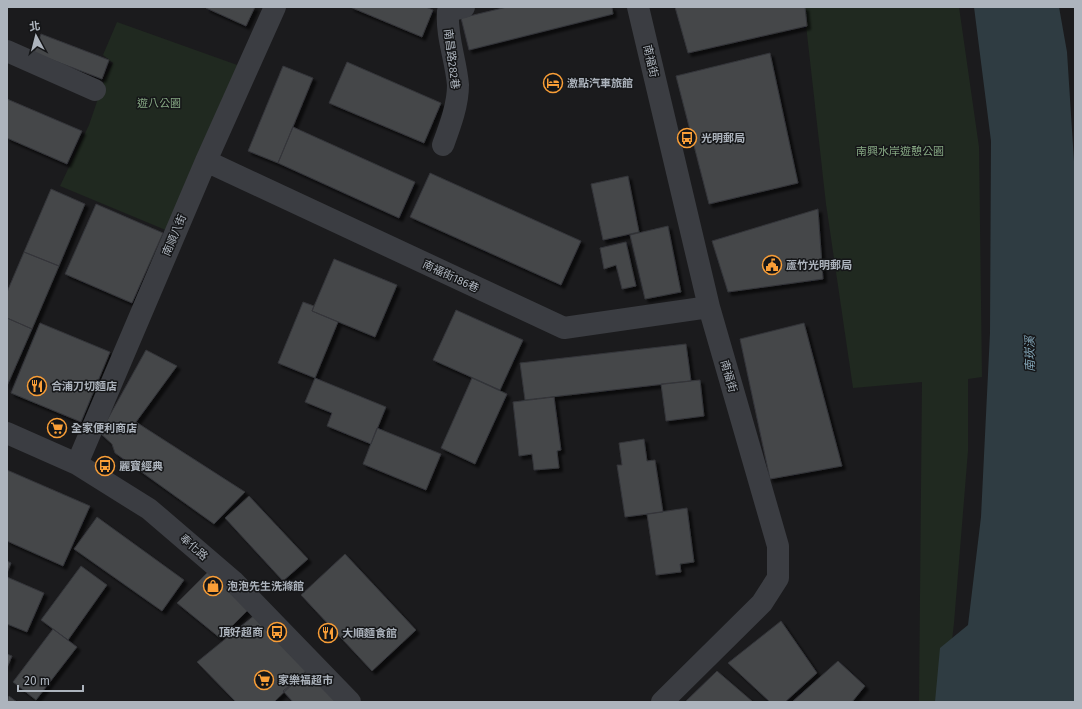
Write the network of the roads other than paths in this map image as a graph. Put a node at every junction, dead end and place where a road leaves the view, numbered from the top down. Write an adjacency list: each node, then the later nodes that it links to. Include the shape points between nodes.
1 (275, 7): 7 (street, 南順八街)
2 (464, 7): 6 (street, 南昌路282巷, via 448,11 447,22 458,86 452,122)
3 (638, 7): 8 (street, 南福街)
4 (7, 51): 5 (street)
5 (95, 90)
6 (443, 145)
7 (206, 161): 8 (street, 南福街186巷, via 564,328); 10 (street, 南順八街)
8 (709, 307): 12 (street, 南福街, via 778,546 778,578 762,603)
9 (7, 433): 10 (street, 奉化路)
10 (76, 464): 11 (street, 奉化路, via 149,509 227,576)
11 (350, 702)
12 (662, 702)

